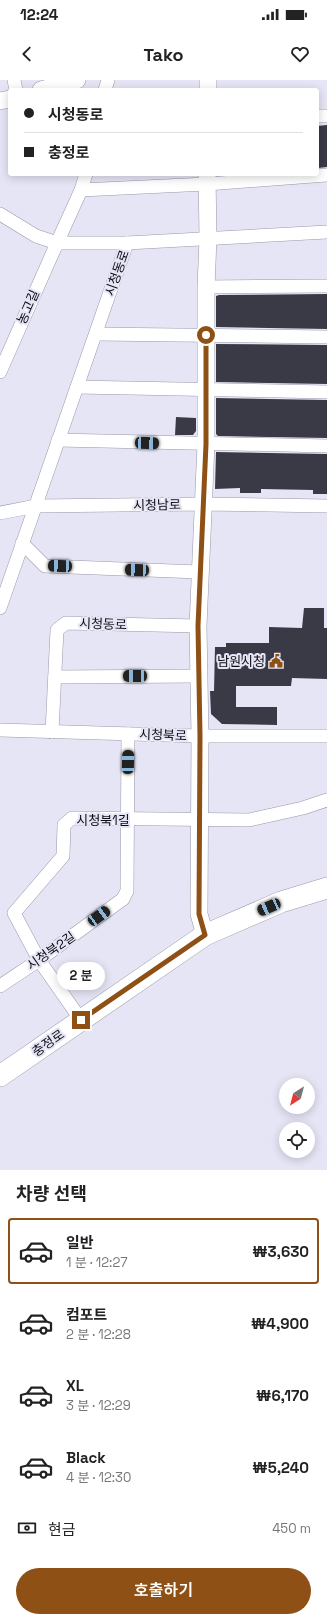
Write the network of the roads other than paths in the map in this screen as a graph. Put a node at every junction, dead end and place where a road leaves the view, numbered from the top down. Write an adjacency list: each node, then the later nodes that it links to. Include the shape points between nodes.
1 (77, 80): 2 (street)
2 (48, 88)
3 (85, 176): 6 (street, 농고길)
4 (297, 176): 5 (street)
5 (207, 179): 6 (street); 9 (street)
6 (81, 190): 10 (street, 농고길)
7 (0, 214): 10 (street, via 36,236)
8 (327, 232): 9 (street, 시청동로)
9 (208, 239): 11 (street, 시청동로); 13 (street)
10 (57, 243): 11 (street); 17 (street, 농고길)
11 (127, 244): 14 (street, 시청동로)
12 (327, 286): 13 (street)
13 (206, 287): 15 (street)
14 (97, 334): 15 (street); 18 (street, 시청동로)
15 (206, 335): 16 (street); 19 (street)
16 (327, 337)
17 (0, 372)
18 (77, 387): 19 (street); 21 (street, 시청동로)
19 (205, 390): 20 (street); 22 (street)
20 (327, 392)
21 (58, 440): 22 (street); 25 (street, 시청동로)
22 (206, 444): 23 (street); 24 (street)
23 (327, 446)
24 (202, 504): 25 (street, 시청남로); 26 (street, 시청남로); 29 (street)
25 (36, 506): 27 (street, 시청남로); 28 (street)
26 (327, 506)
27 (0, 513)
28 (22, 543): 29 (street, via 45,566); 30 (street)
29 (199, 572): 31 (street)
30 (0, 608)
31 (198, 626): 32 (street); 33 (street, 시청동로, via 66,623 57,630)
32 (198, 676): 33 (street); 37 (street)
33 (55, 677): 35 (street, 시청동로)
34 (0, 730): 35 (street, 시청북로)
35 (52, 732): 36 (street, 시청북로)
36 (128, 734): 37 (street, 시청북로); 41 (street, 시청북2길)
37 (200, 736): 38 (street, 시청북로); 40 (street)
38 (327, 736)
39 (327, 800): 40 (street, 시청북1길, via 249,820)
40 (200, 819): 41 (street, 시청북1길); 43 (street, via 199,914)
41 (127, 820): 44 (street, 시청북2길, via 127,891 123,899); 44 (street, 시청북1길, via 72,818 64,825 63,856 14,913)
42 (327, 888): 43 (main road, 충정로, via 281,902)
43 (205, 935): 46 (main road, 충정로)
44 (39, 960): 45 (street, 시청북2길); 46 (street, 시청북1길)
45 (0, 986)
46 (81, 1020): 47 (main road, 충정로)
47 (0, 1076)

